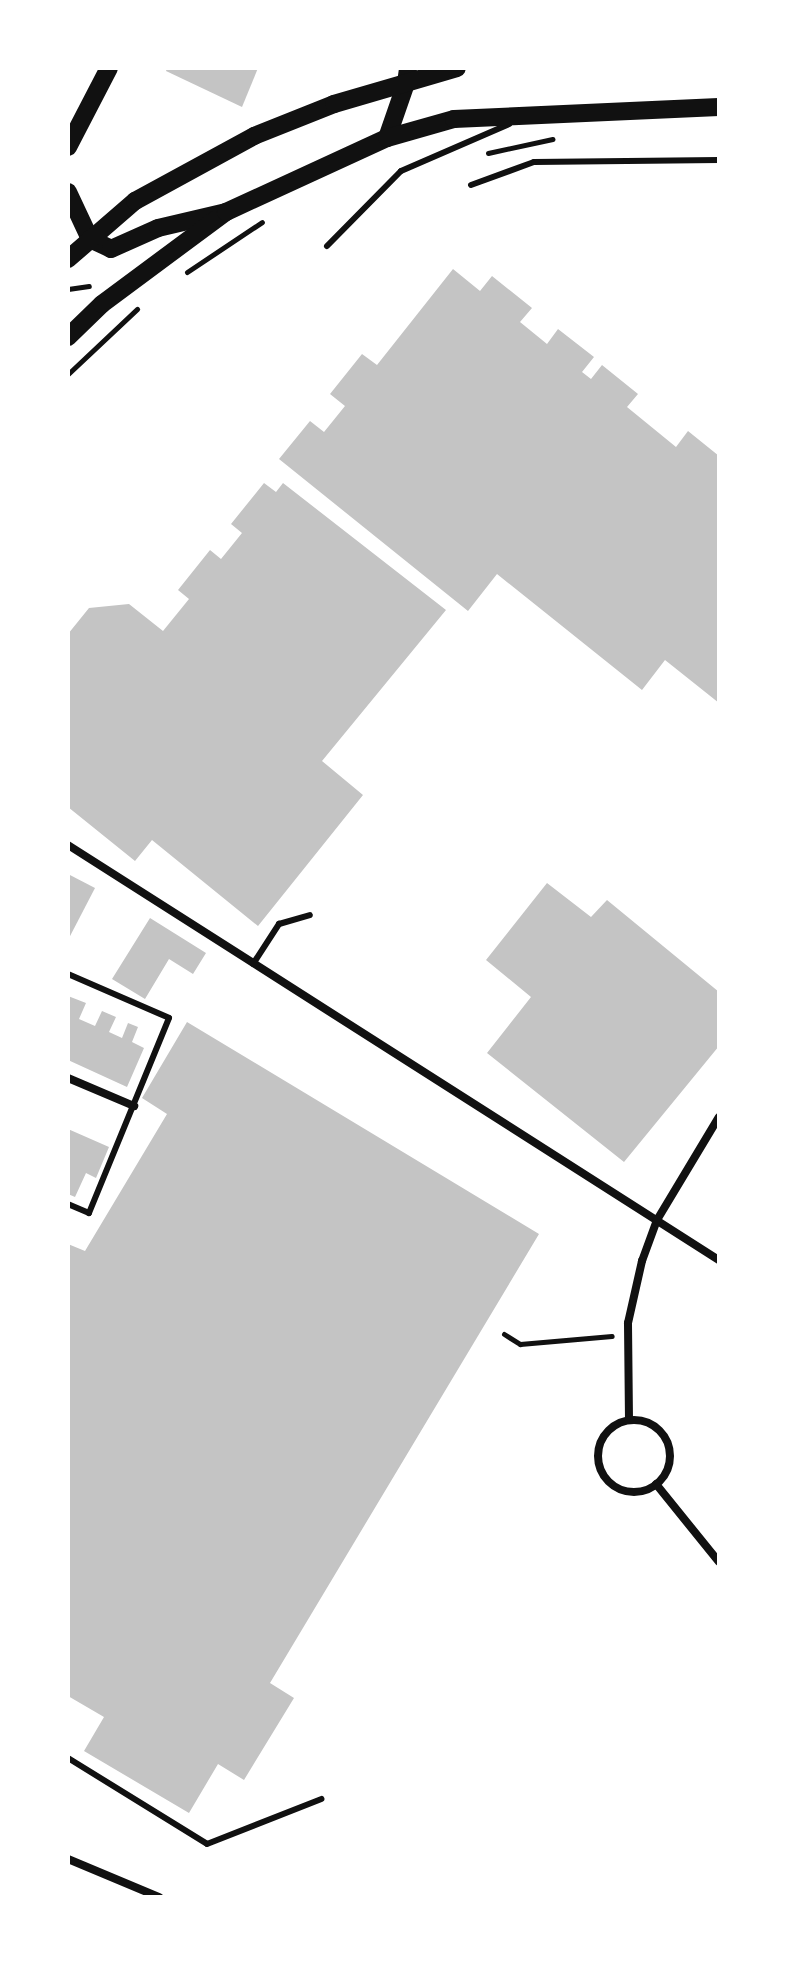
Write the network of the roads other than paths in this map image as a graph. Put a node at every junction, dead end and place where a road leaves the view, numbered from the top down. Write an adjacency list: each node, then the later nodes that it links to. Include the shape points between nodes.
1 (109, 68): 7 (main road)
2 (457, 68): 3 (main road)
3 (407, 75): 6 (main road); 12 (main road, via 254,136 135,201)
4 (719, 107): 5 (main road)
5 (530, 113): 6 (main road, via 454,119); 13 (lane, via 401,171)
6 (387, 138): 11 (main road)
7 (68, 147)
8 (719, 160): 9 (lane, via 534,162)
9 (471, 185)
10 (68, 192): 12 (main road)
11 (226, 212): 12 (main road, via 158,228 111,249); 15 (main road, via 102,304)
12 (90, 239): 14 (main road)
13 (327, 246)
14 (68, 259)
15 (68, 337)
16 (68, 845): 18 (street)
17 (310, 915): 18 (lane, via 279,924)
18 (253, 964): 24 (street)
19 (68, 974): 21 (lane, via 169,1018)
20 (68, 1078): 21 (street)
21 (134, 1106): 23 (lane, via 89,1213)
22 (719, 1117): 24 (street)
23 (68, 1204)
24 (657, 1220): 25 (street); 26 (street, via 628,1323)
25 (719, 1260)
26 (629, 1420): 27 (street, via 656,1427 668,1444 669,1465); 27 (street, via 606,1434 598,1454 601,1467 625,1491)
27 (656, 1484): 28 (street)
28 (719, 1562)
29 (68, 1758): 30 (lane, via 207,1844)
30 (321, 1799)
31 (68, 1859): 32 (street)
32 (159, 1897)

